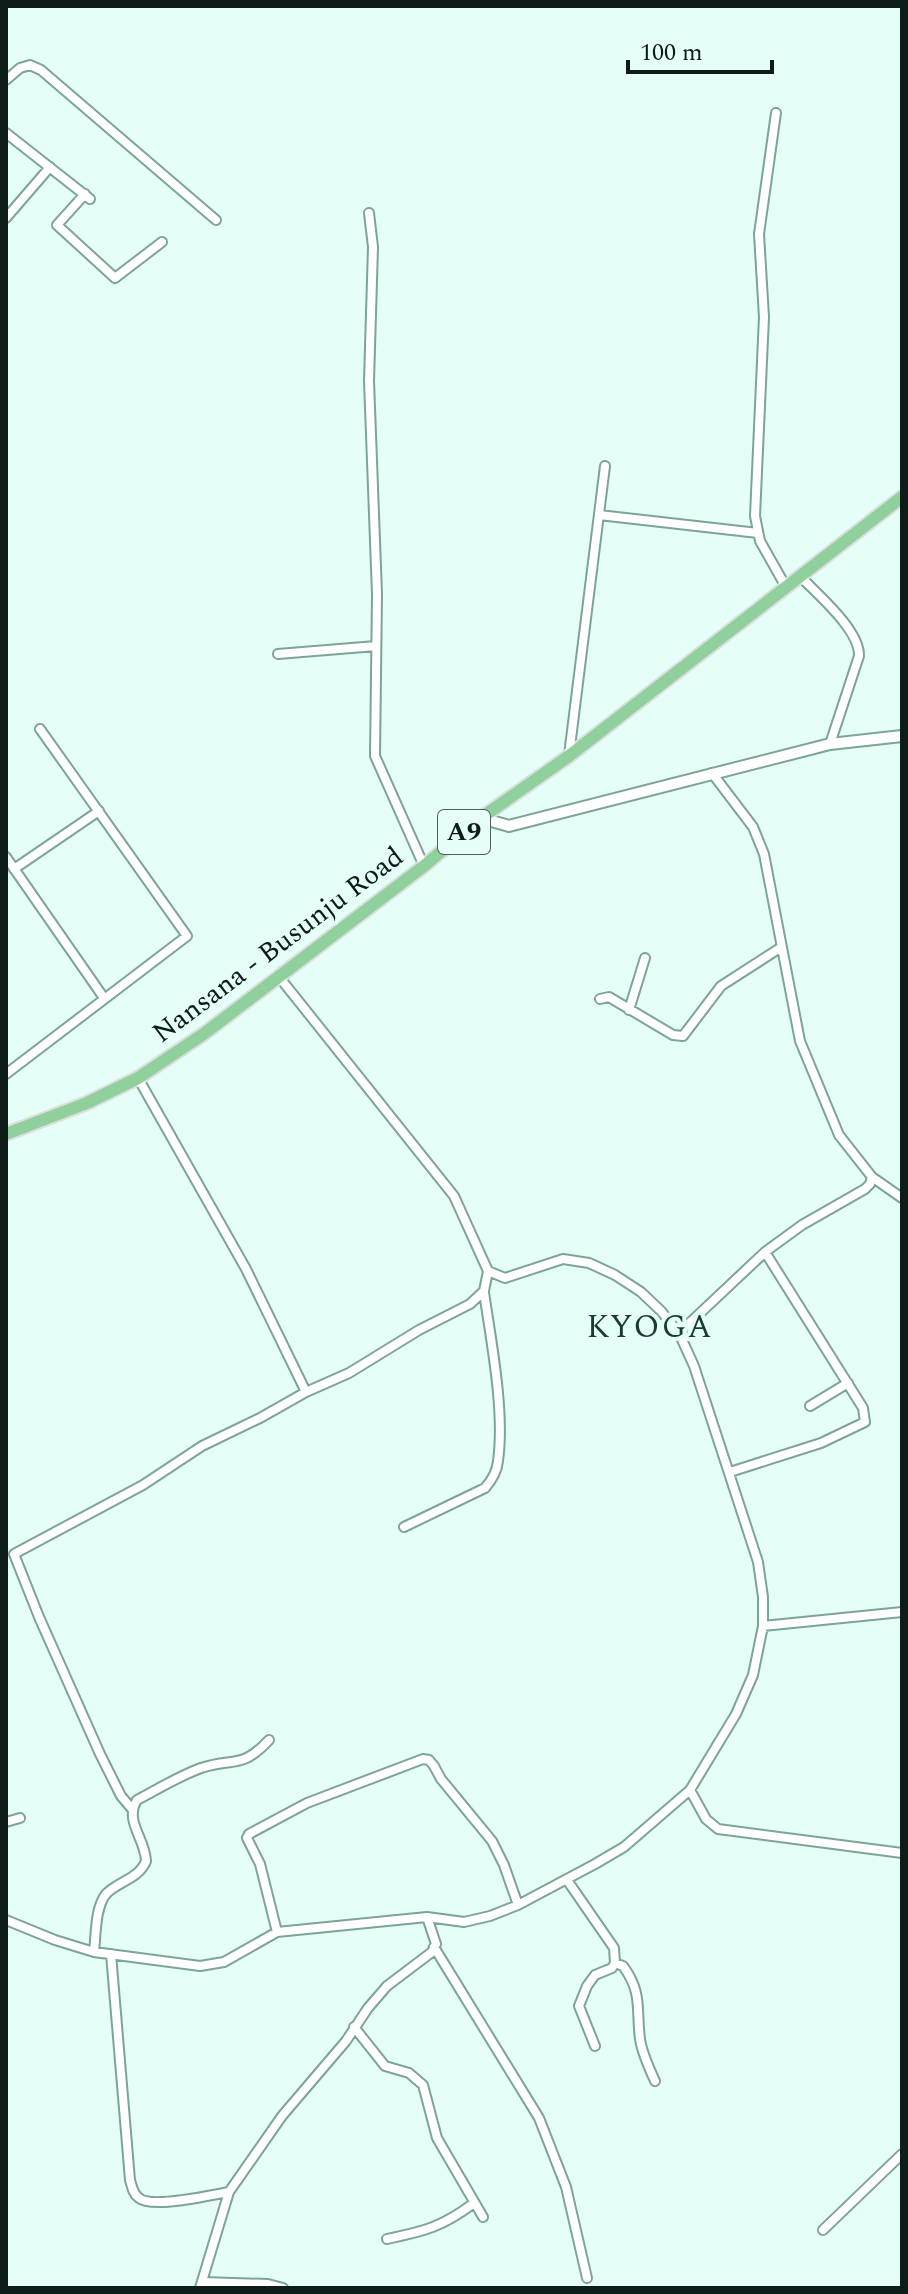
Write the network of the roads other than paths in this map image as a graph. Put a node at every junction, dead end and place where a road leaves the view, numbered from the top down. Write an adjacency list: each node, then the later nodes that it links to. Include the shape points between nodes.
1 (6, 80): 7 (street, via 30,65 41,70)
2 (776, 113): 12 (street, via 759,234 764,317)
3 (6, 133): 4 (street)
4 (50, 167): 6 (street); 8 (street, via 88,196 57,225 115,278)
5 (369, 213): 15 (street)
6 (6, 218)
7 (216, 220)
8 (162, 242)
9 (605, 466): 11 (street)
10 (902, 497): 13 (main road, Nansana - Busunju Road / A9)
11 (599, 515): 12 (street); 20 (street)
12 (758, 533): 14 (street)
13 (800, 576): 14 (main road, Nansana - Busunju Road / A9); 19 (street, via 859,647)
14 (786, 587): 20 (main road, Nansana - Busunju Road / A9)
15 (376, 646): 16 (street); 25 (street, via 375,756)
16 (278, 654)
17 (40, 729): 22 (street)
18 (902, 736): 19 (street)
19 (830, 744): 21 (street)
20 (569, 756): 23 (main road, Nansana - Busunju Road / A9)
21 (712, 773): 23 (street, via 509,826); 27 (street, via 753,827 764,854)
22 (99, 811): 26 (street); 30 (street, via 187,936)
23 (481, 818): 25 (main road, Nansana - Busunju Road / A9)
24 (6, 857): 26 (street)
25 (424, 866): 29 (main road, Nansana - Busunju Road / A9)
26 (14, 869): 30 (street)
27 (780, 948): 32 (street, via 721,986 683,1036); 36 (street, via 812,1076 839,1135)
28 (645, 958): 32 (street)
29 (280, 978): 34 (main road, Nansana - Busunju Road / A9); 39 (street, via 454,1196)
30 (104, 998): 33 (street)
31 (600, 999): 32 (street, via 609,997)
32 (629, 1010)
33 (6, 1074)
34 (138, 1078): 35 (main road, Nansana - Busunju Road / A9); 43 (street, via 246,1269)
35 (6, 1134)
36 (872, 1177): 37 (street); 38 (street, via 865,1189)
37 (901, 1196)
38 (765, 1252): 41 (street); 42 (street)
39 (488, 1271): 40 (street); 41 (street, via 505,1278 563,1259 589,1263 641,1292)
40 (484, 1291): 43 (street, via 349,1373); 46 (street, via 499,1431 494,1477 485,1488)
41 (679, 1333): 45 (street)
42 (848, 1383): 44 (street); 45 (street, via 865,1422 821,1443)
43 (306, 1392): 51 (street, via 14,1554 100,1754)
44 (810, 1406)
45 (730, 1472): 48 (street, via 758,1562)
46 (404, 1527)
47 (902, 1612): 48 (street)
48 (763, 1626): 50 (street, via 753,1675 736,1714)
49 (269, 1740): 51 (street, via 242,1762 202,1768 137,1800)
50 (690, 1790): 54 (street, via 718,1829); 55 (street, via 624,1847)
51 (132, 1809): 61 (street, via 146,1861 103,1898)
52 (20, 1818): 53 (street)
53 (6, 1822)
54 (902, 1853)
55 (567, 1880): 56 (street); 63 (street, via 614,1948)
56 (518, 1905): 57 (street, via 464,1922); 59 (street, via 492,1841 423,1759 307,1803 249,1834)
57 (427, 1917): 59 (street); 60 (street)
58 (6, 1920): 61 (street)
59 (277, 1932): 62 (street, via 212,1965)
60 (434, 1947): 64 (street, via 387,1986); 73 (street, via 539,2118 566,2187)
61 (94, 1952): 62 (street)
62 (111, 1954): 68 (street, via 133,2191 153,2203)
63 (615, 1963): 65 (street, via 595,1975 579,2006); 66 (street, via 623,1966 634,1985 641,2015 639,2037)
64 (354, 2027): 68 (street); 69 (street, via 385,2066 409,2073 423,2085 437,2138)
65 (595, 2046)
66 (655, 2081)
67 (902, 2154): 71 (street)
68 (229, 2192): 74 (street)
69 (474, 2203): 70 (street); 72 (street, via 432,2229)
70 (483, 2217)
71 (823, 2230)
72 (387, 2239)
73 (587, 2278)
74 (201, 2285): 75 (street)
75 (283, 2288)

